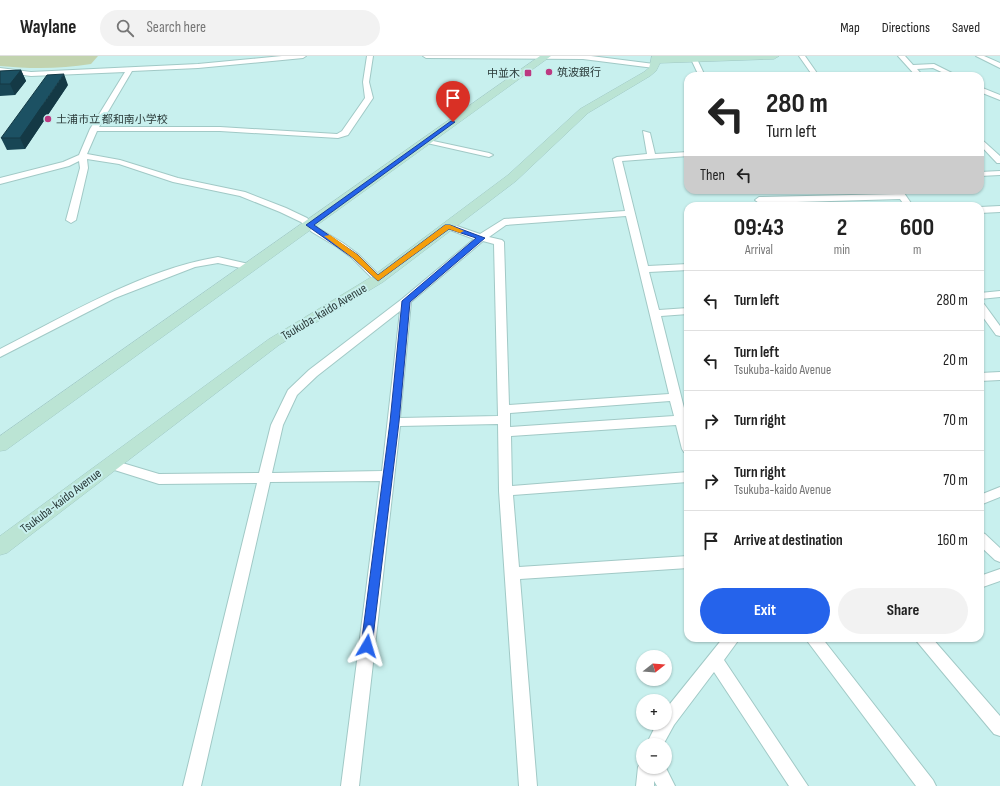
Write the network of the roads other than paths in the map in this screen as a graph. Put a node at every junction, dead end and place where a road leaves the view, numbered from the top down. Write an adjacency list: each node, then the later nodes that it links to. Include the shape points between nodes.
1 (303, 56): 14 (street, via 198,66)
2 (370, 56): 22 (street, via 366,82 369,98 345,133 338,136 220,129)
3 (426, 56): 4 (street)
4 (486, 56): 9 (street)
5 (774, 56): 10 (street)
6 (802, 56): 17 (street)
7 (901, 56): 13 (street)
8 (979, 56): 12 (street)
9 (545, 57): 11 (street); 24 (street)
10 (694, 59): 11 (street); 16 (street)
11 (656, 60): 43 (street, Tsukuba-kaido Avenue, via 647,74 584,110 512,178)
12 (1000, 66)
13 (912, 68): 18 (street); 19 (street, via 934,66)
14 (130, 69): 15 (street, via 31,74); 22 (street)
15 (0, 70)
16 (700, 72)
17 (813, 72)
18 (916, 72)
19 (947, 72)
20 (984, 90): 21 (street)
21 (1000, 98)
22 (94, 129): 30 (street)
23 (646, 133): 31 (street)
24 (427, 141): 29 (street); 42 (street)
25 (984, 142): 27 (street)
26 (984, 144): 32 (street)
27 (1000, 146)
28 (684, 154): 31 (street)
29 (489, 155)
30 (82, 156): 35 (street, via 66,164); 41 (street, via 84,168); 42 (street, via 120,162 176,180 242,194 283,210)
31 (651, 156): 40 (street, via 617,159)
32 (1000, 161)
33 (1000, 173): 34 (street)
34 (984, 174)
35 (0, 181)
36 (886, 194): 37 (street)
37 (775, 202)
38 (1000, 209): 39 (street)
39 (984, 210)
40 (629, 213): 44 (street, via 504,222); 47 (street)
41 (71, 220)
42 (309, 225): 45 (street); 48 (street, via 355,256)
43 (448, 226): 44 (street); 48 (street, Tsukuba-kaido Avenue)
44 (481, 238): 51 (street); 61 (street, via 499,242)
45 (250, 267): 56 (street, via 218,260 193,264 111,296); 64 (street)
46 (684, 267): 47 (street)
47 (645, 269): 53 (street)
48 (378, 279): 65 (street, Tsukuba-kaido Avenue, via 274,342)
49 (1000, 294): 50 (street)
50 (984, 296)
51 (406, 301): 62 (street); 68 (street, via 313,373 292,393 277,425)
52 (684, 311): 53 (street)
53 (655, 314): 59 (street)
54 (984, 318): 55 (street)
55 (1000, 333)
56 (0, 353)
57 (1000, 376): 58 (street)
58 (984, 377)
59 (676, 397): 60 (street); 61 (street)
60 (681, 420): 61 (street); 63 (street)
61 (505, 421): 62 (street); 69 (street)
62 (394, 422): 66 (street)
63 (684, 432)
64 (0, 445)
65 (109, 464): 68 (street, via 159,479); 73 (street, Tsukuba-kaido Avenue)
66 (388, 476): 68 (street); 88 (street)
67 (684, 477): 69 (street)
68 (265, 479): 87 (street)
69 (506, 491): 76 (street)
70 (1000, 492): 71 (street)
71 (984, 498)
72 (984, 542): 74 (street)
73 (0, 547)
74 (1000, 556)
75 (684, 562): 76 (street)
76 (513, 573): 89 (street)
77 (1000, 575): 78 (street)
78 (984, 581)
79 (729, 642): 82 (street)
80 (816, 642): 93 (street)
81 (925, 642): 83 (street)
82 (715, 660): 84 (street, via 668,719); 92 (street)
83 (1000, 728)
84 (658, 738)
85 (646, 774): 90 (street)
86 (660, 774): 91 (street)
87 (192, 786)
88 (350, 786)
89 (528, 786)
90 (644, 786)
91 (666, 786)
92 (799, 786)
93 (927, 786)

